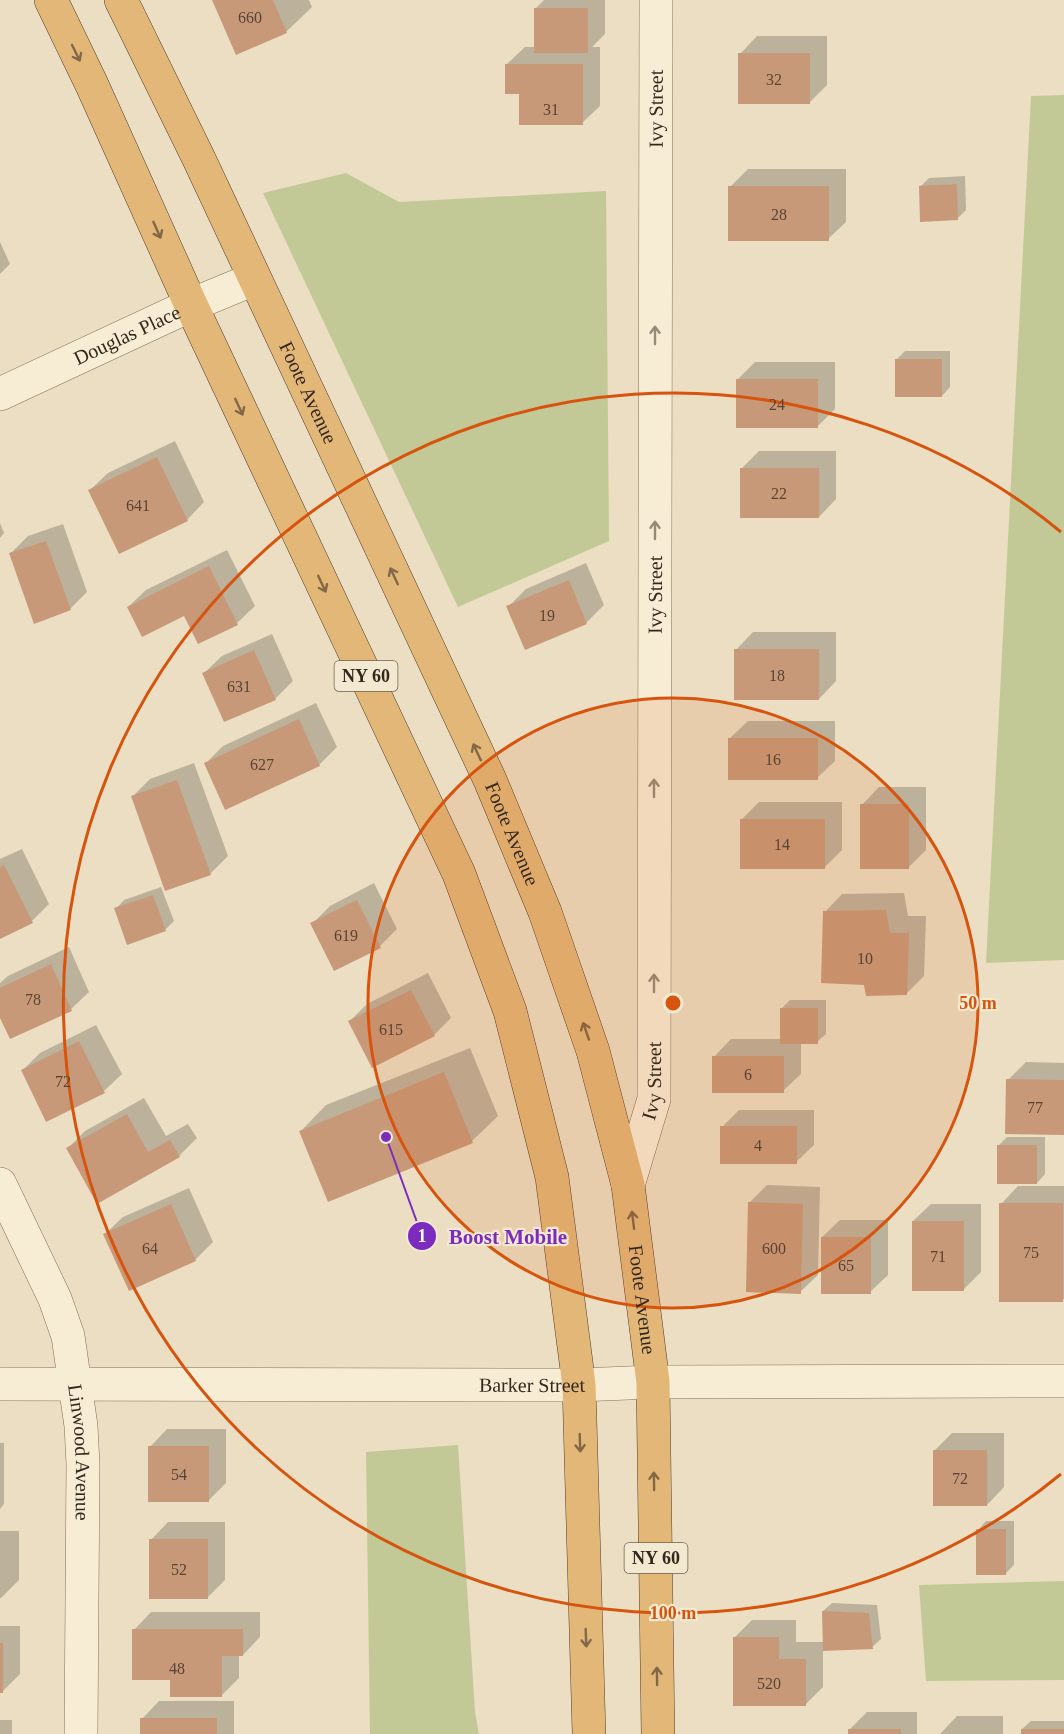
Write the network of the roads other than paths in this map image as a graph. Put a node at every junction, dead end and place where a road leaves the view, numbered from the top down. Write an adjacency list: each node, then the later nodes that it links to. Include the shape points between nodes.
1 (51, 0): 5 (highway, NY 60, one-way to 5)
2 (121, 0): 4 (highway, Foote Avenue / NY 60)
3 (656, 0): 8 (street, Ivy Street, one-way to 3, via 654,1099)
4 (254, 279): 5 (street, Douglas Place); 8 (highway, Foote Avenue / NY 60, one-way to 4, via 593,1051 536,890 490,780)
5 (191, 305): 6 (street, Douglas Place); 13 (highway, NY 60, one-way to 13, via 459,874 510,1011 552,1177)
6 (0, 394)
7 (0, 1184): 12 (street, Linwood Avenue, via 56,1299 68,1336)
8 (628, 1185): 10 (highway, Foote Avenue / NY 60, one-way to 8)
9 (1064, 1381): 10 (street, Barker Street)
10 (653, 1382): 13 (street, Barker Street); 16 (highway, Foote Avenue / NY 60, one-way to 10)
11 (0, 1384): 12 (street, Barker Street)
12 (76, 1384): 13 (street, Barker Street); 14 (street, Linwood Avenue, via 83,1464)
13 (579, 1384): 15 (highway, NY 60, one-way to 15)
14 (81, 1734)
15 (589, 1734)
16 (658, 1734)

